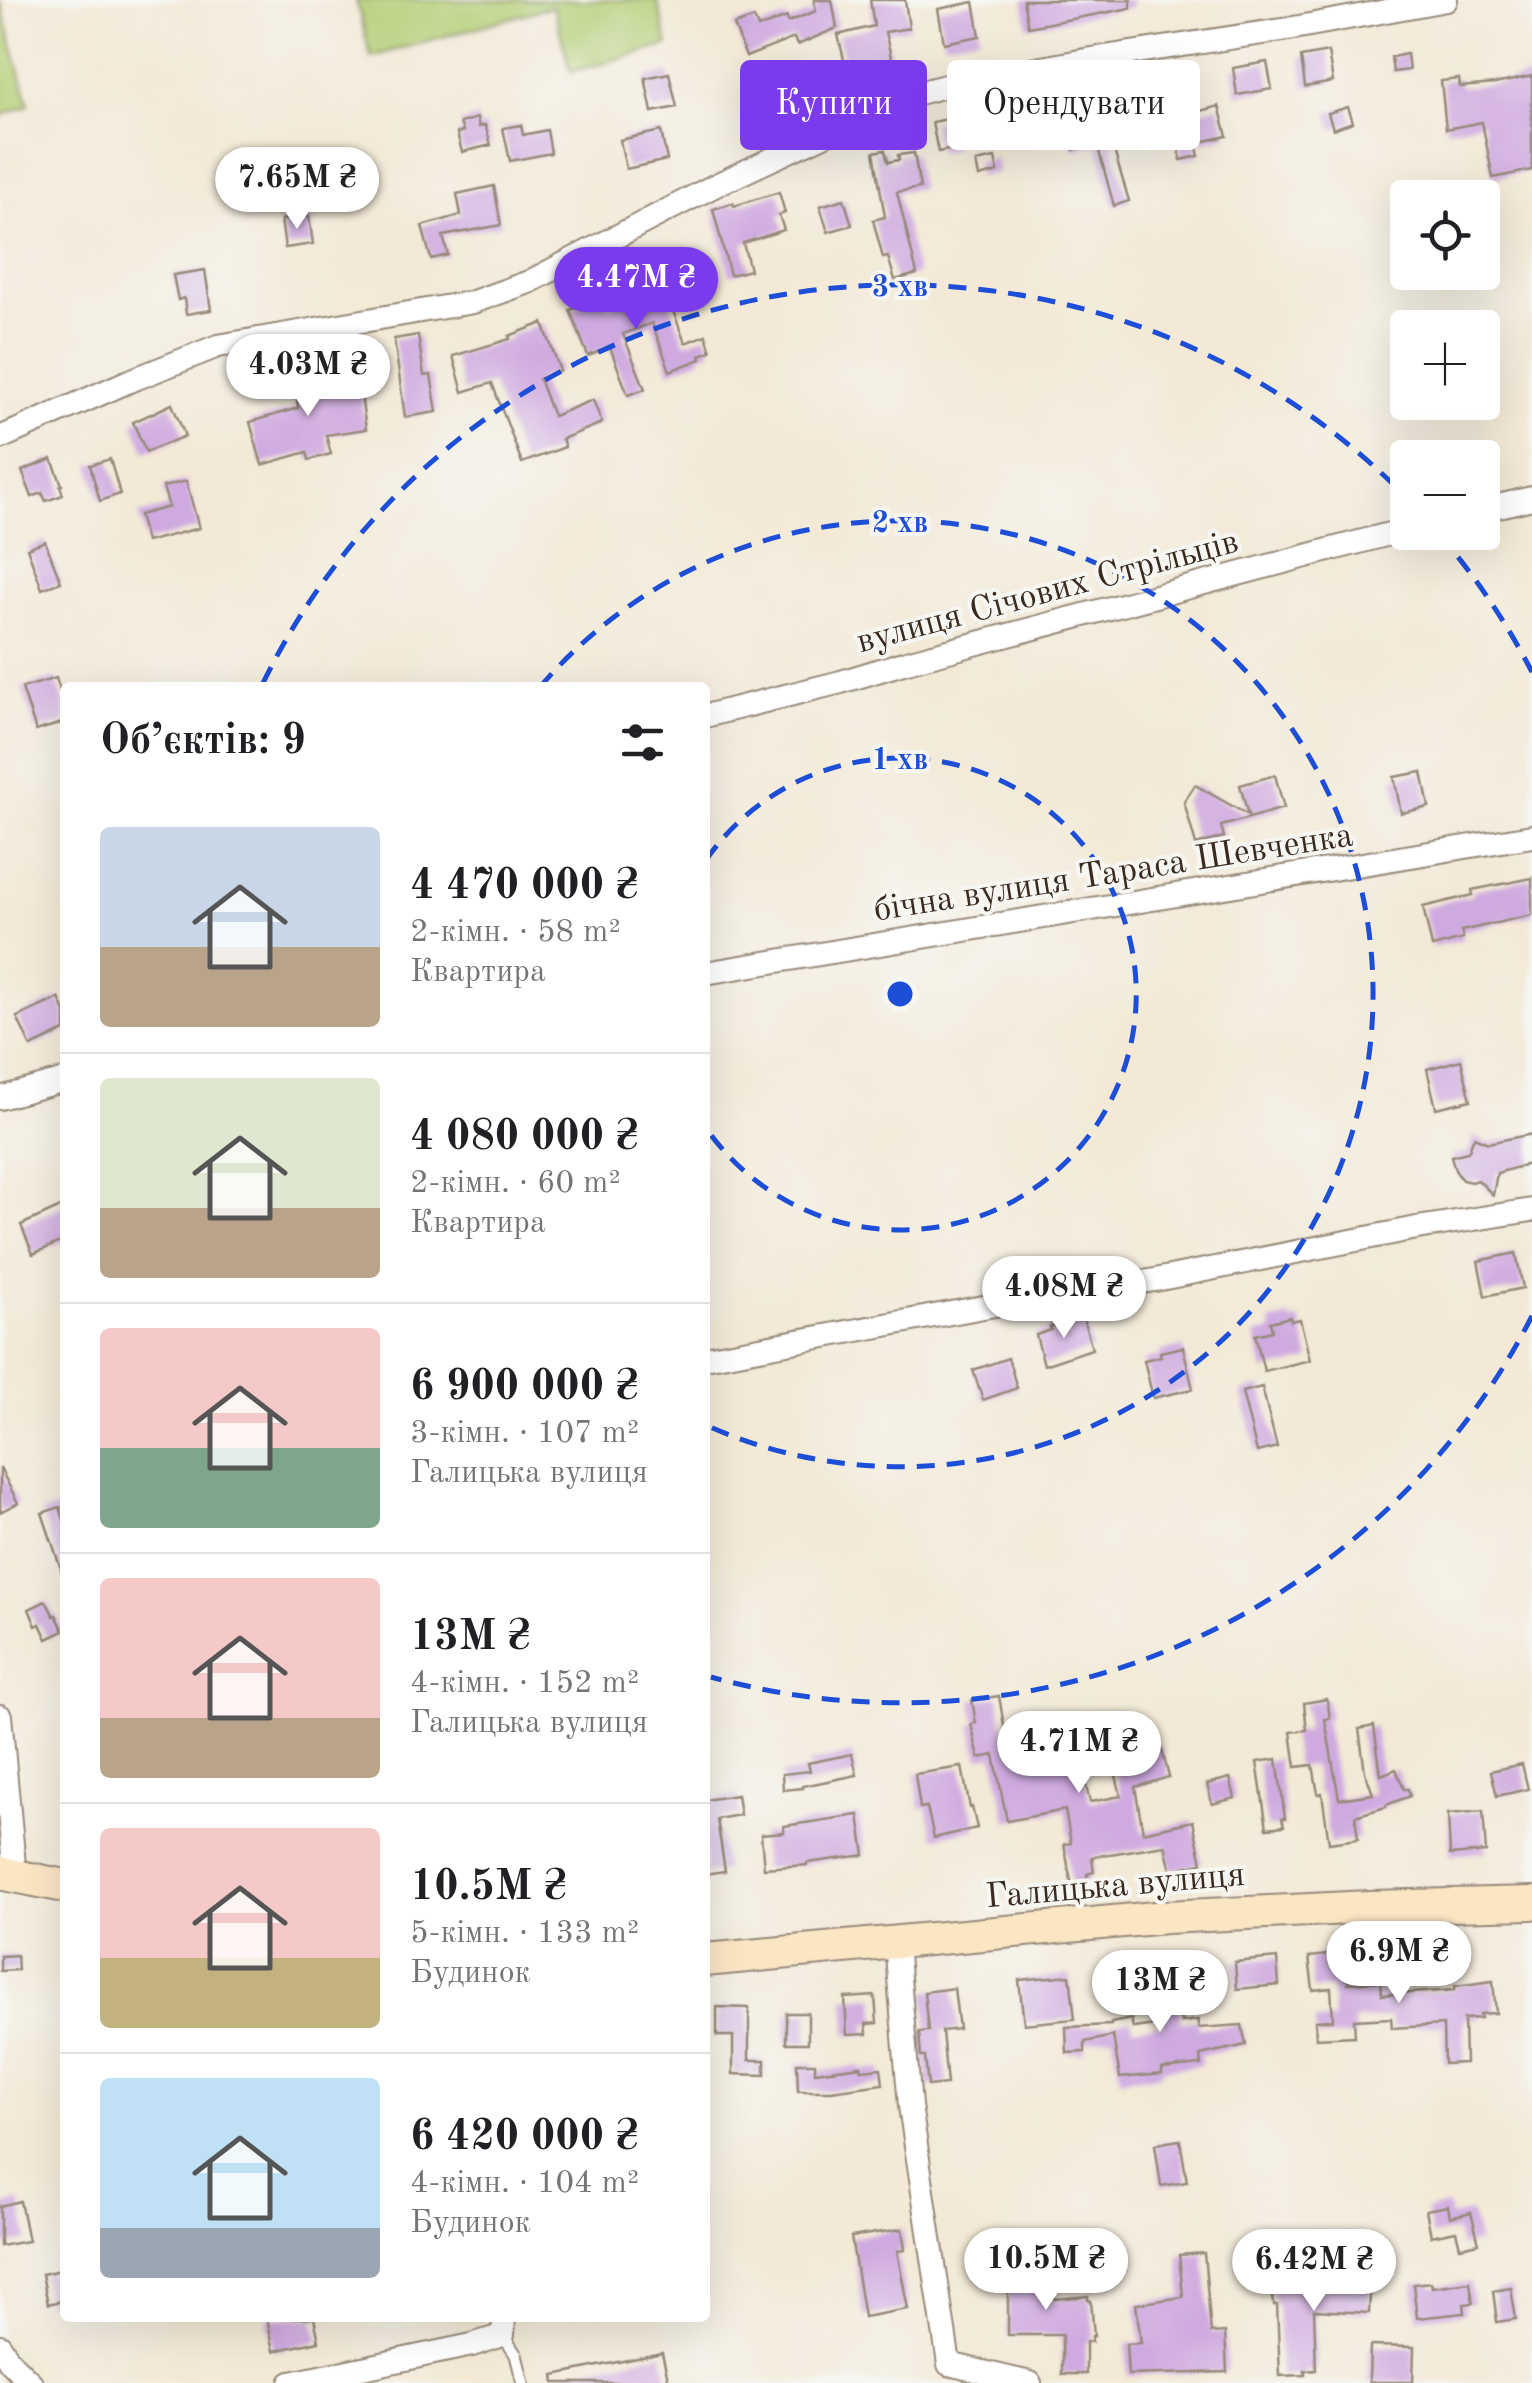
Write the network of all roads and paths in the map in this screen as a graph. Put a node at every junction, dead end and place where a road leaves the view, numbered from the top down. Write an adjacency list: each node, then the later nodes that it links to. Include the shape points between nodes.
1 (1446, 0): 2 (street, via 907,96 529,282 473,302 218,346)
2 (0, 438)
3 (1532, 498): 4 (street)
4 (1500, 506)
5 (1390, 534): 6 (street, вулиця Січових Стрільців)
6 (710, 715)
7 (1532, 836): 8 (street, бічна вулиця Тараса Шевченка)
8 (710, 971)
9 (60, 1081): 10 (street)
10 (0, 1098)
11 (1532, 1210): 12 (street)
12 (710, 1357)
13 (0, 1716): 14 (street)
14 (7, 1874): 15 (street)
15 (60, 1885)
16 (1532, 1903): 17 (street, Галицька вулиця, via 1166,1917)
17 (896, 1944): 18 (street, Галицька вулиця); 24 (street, via 910,2106 949,2364)
18 (710, 1960)
19 (504, 2326): 22 (street, via 472,2345); 23 (lane)
20 (0, 2346): 21 (street)
21 (30, 2383)
22 (291, 2383)
23 (523, 2383)
24 (1030, 2383)

